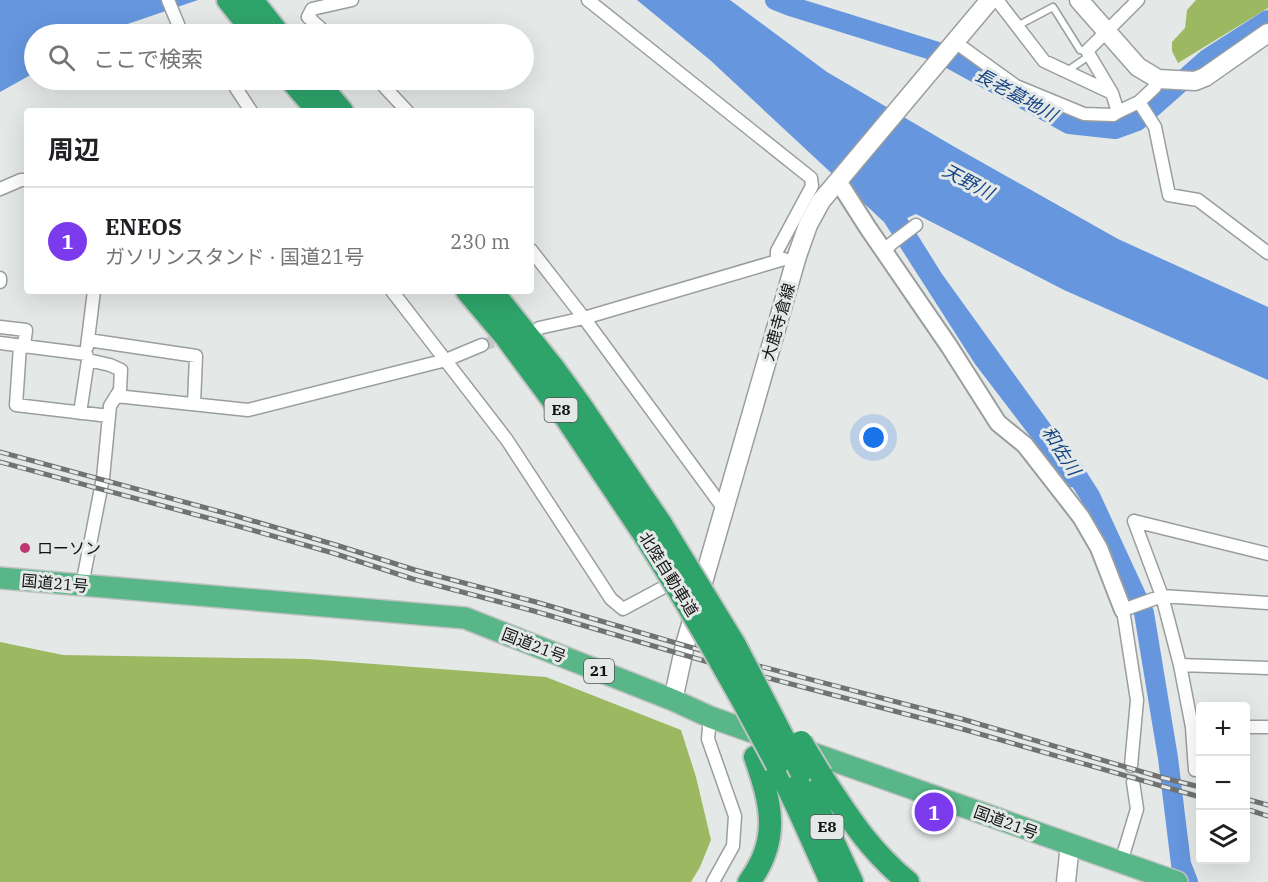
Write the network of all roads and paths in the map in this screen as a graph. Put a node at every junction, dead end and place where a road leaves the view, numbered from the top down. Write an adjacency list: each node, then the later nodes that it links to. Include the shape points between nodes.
1 (168, 0): 9 (street)
2 (228, 0): 10 (highway)
3 (252, 0): 11 (highway)
4 (352, 0): 12 (street, via 312,9 308,17)
5 (588, 0): 39 (street, via 811,178 812,186 777,251)
6 (1079, 0): 14 (main road)
7 (1138, 0): 14 (street)
8 (990, 1): 13 (street); 16 (main road, 大鹿寺倉線)
9 (178, 24)
10 (247, 24)
11 (271, 24)
12 (316, 24)
13 (1017, 26): 17 (lane, via 1053,7 1080,50); 18 (street, via 1044,61)
14 (1107, 32): 17 (street); 19 (main road, via 1138,68)
15 (1268, 33): 19 (main road, via 1205,77 1195,81)
16 (956, 42): 30 (street, via 1016,86 1084,114); 31 (main road, 大鹿寺倉線)
17 (1088, 53): 18 (lane); 24 (street)
18 (1066, 71): 24 (street)
19 (1162, 79): 25 (street)
20 (239, 90): 26 (street)
21 (300, 90): 27 (highway)
22 (324, 90): 28 (highway)
23 (387, 90): 29 (street)
24 (1112, 93): 30 (street)
25 (1140, 103): 30 (street); 37 (street, via 1155,127 1169,195 1198,200)
26 (249, 108)
27 (315, 108)
28 (339, 108)
29 (403, 108)
30 (1118, 112)
31 (840, 178): 35 (street); 38 (main road, 大鹿寺倉線, via 821,201)
32 (24, 180): 33 (street)
33 (0, 189)
34 (916, 225): 35 (street)
35 (888, 248): 65 (street, via 998,423 1025,445 1081,517)
36 (534, 254): 44 (street)
37 (1268, 254)
38 (797, 256): 39 (street); 57 (main road, 大鹿寺倉線)
39 (777, 261): 44 (street)
40 (94, 294): 47 (street)
41 (394, 294): 52 (street)
42 (470, 294): 58 (highway, 北陸自動車道 / E8)
43 (494, 294): 58 (highway, 北陸自動車道 / E8, via 581,405)
44 (584, 318): 46 (street); 57 (street)
45 (0, 327): 50 (street, via 27,330)
46 (539, 328)
47 (88, 340): 51 (street); 54 (street, via 196,356)
48 (0, 343): 50 (street)
49 (482, 345): 52 (street)
50 (22, 346): 51 (street); 55 (street, via 16,405)
51 (87, 357): 53 (street, via 121,370); 55 (street)
52 (446, 360): 54 (street, via 248,410); 60 (street, via 507,440 611,599 623,609)
53 (116, 396): 54 (street); 56 (street)
54 (194, 404)
55 (80, 413): 56 (street)
56 (109, 416): 62 (street, via 103,478)
57 (724, 509): 60 (main road, 大鹿寺倉線)
58 (649, 533): 60 (highway, 北陸自動車道 / E8, bridge); 81 (highway, via 679,602 739,717 765,785 771,826 762,859); 82 (highway, 北陸自動車道 / E8, bridge, via 777,765)
59 (1268, 554): 63 (street, via 1134,520)
60 (702, 571): 68 (main road, 大鹿寺倉線); 75 (highway, 北陸自動車道, bridge)
61 (0, 578): 62 (highway, 国道21号 / 21)
62 (82, 585): 68 (highway, 国道21号 / 21, via 465,618)
63 (1162, 596): 64 (street); 65 (street); 66 (street)
64 (1268, 603)
65 (1127, 608): 73 (street, via 1137,700)
66 (1180, 665): 67 (street); 70 (street)
67 (1268, 668)
68 (673, 700): 69 (highway, 国道21号 / 21)
69 (710, 717): 77 (highway, 国道21号 / 21); 80 (street, via 708,739 735,816 733,846)
70 (1196, 727): 74 (street)
71 (1250, 727): 72 (street)
72 (1268, 727)
73 (1131, 766)
74 (1195, 770)
75 (811, 773): 83 (highway, E8); 84 (highway, via 868,843)
76 (1133, 782): 78 (street, via 1137,809)
77 (1070, 844): 78 (highway, 国道21号 / 21); 85 (main road)
78 (1121, 862): 79 (highway, 国道21号 / 21)
79 (1175, 881)
80 (713, 882)
81 (749, 882)
82 (831, 882)
83 (852, 882)
84 (908, 882)
85 (1066, 882)

